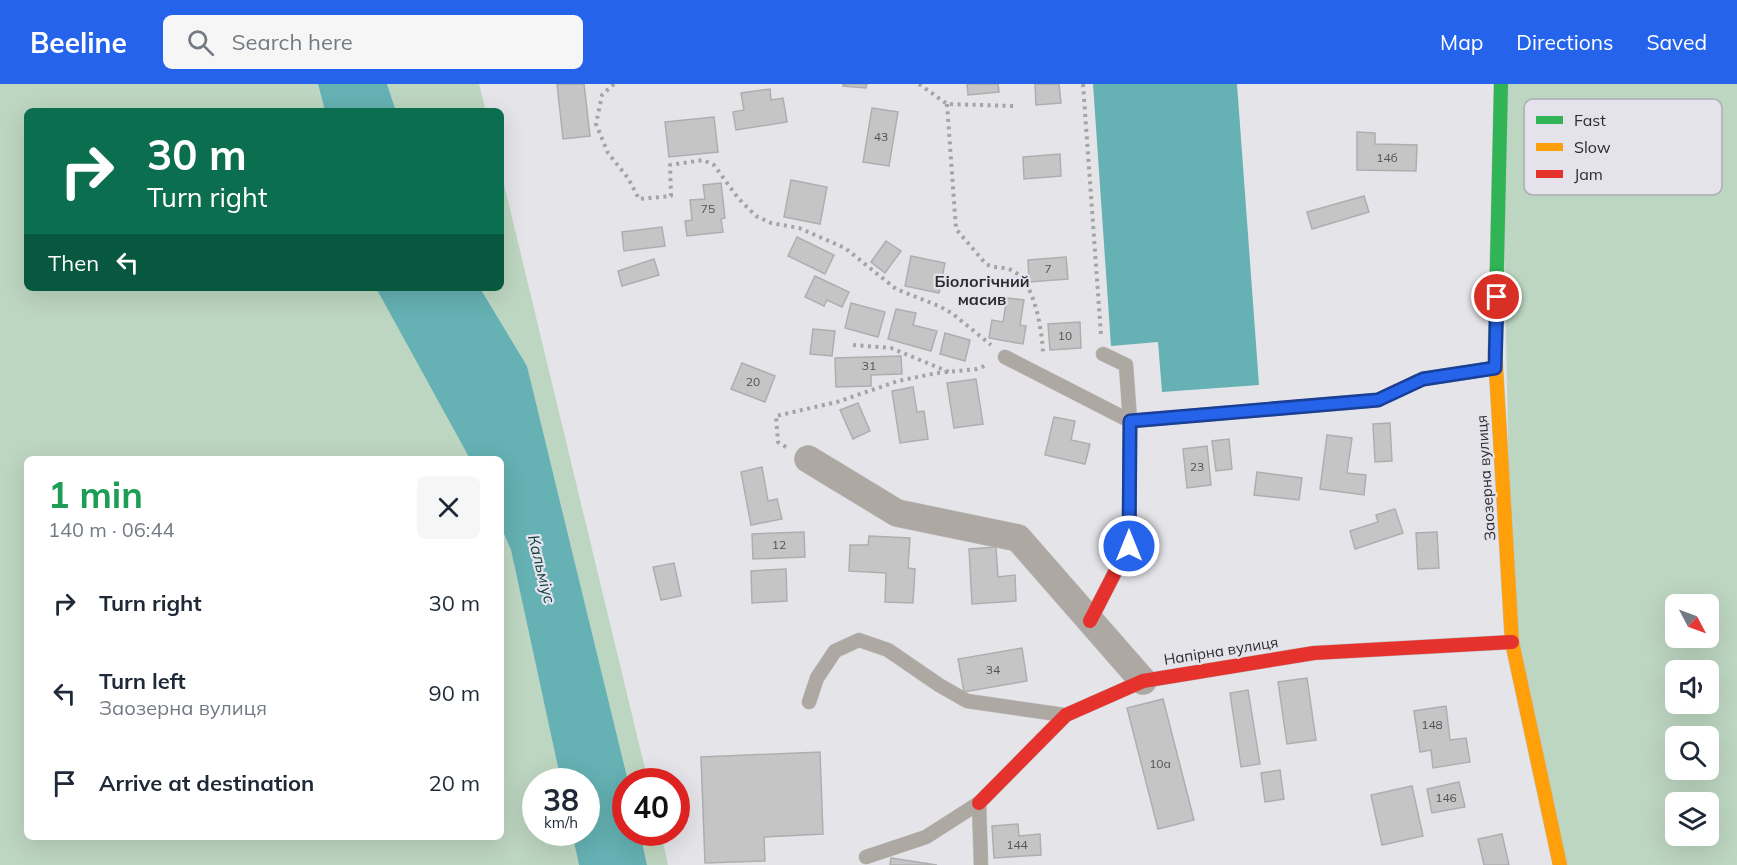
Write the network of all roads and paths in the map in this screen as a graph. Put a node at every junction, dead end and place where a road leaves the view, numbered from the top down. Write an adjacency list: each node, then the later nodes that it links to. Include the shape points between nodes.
1 (614, 84): 9 (path, via 602,95 596,124 608,153 639,199 671,196 670,165 703,160 714,165 756,216 800,228 845,248 896,289 953,314)
2 (919, 84): 5 (path)
3 (1083, 84): 8 (path)
4 (1501, 84): 10 (street, Заозерна вулиця)
5 (947, 104): 6 (path); 12 (path, via 956,229 986,264 1018,274 1032,294 1041,331)
6 (1014, 106)
7 (853, 345): 11 (path, via 891,348)
8 (1102, 354): 14 (lane, via 1126,365)
9 (1005, 357): 11 (path, via 977,369); 12 (lane)
10 (1495, 368): 14 (street, via 1423,379 1378,400); 17 (street, Заозерна вулиця)
11 (950, 372): 13 (path, via 898,381 837,402)
12 (1044, 377): 14 (lane)
13 (776, 416)
14 (1130, 421): 16 (street, via 1129,546)
15 (808, 459): 16 (street, via 897,513 1018,538)
16 (1090, 621): 18 (street)
17 (1512, 642): 18 (street, Напірна вулиця, via 1314,653); 24 (street, Заозерна вулиця)
18 (1143, 681): 20 (street, Напірна вулиця)
19 (809, 702): 20 (lane, via 816,678 835,651 859,640 888,650 967,700)
20 (1066, 715): 21 (street, Напірна вулиця)
21 (979, 803): 22 (lane, via 926,837); 23 (lane)
22 (866, 857)
23 (981, 865)
24 (1560, 865)

